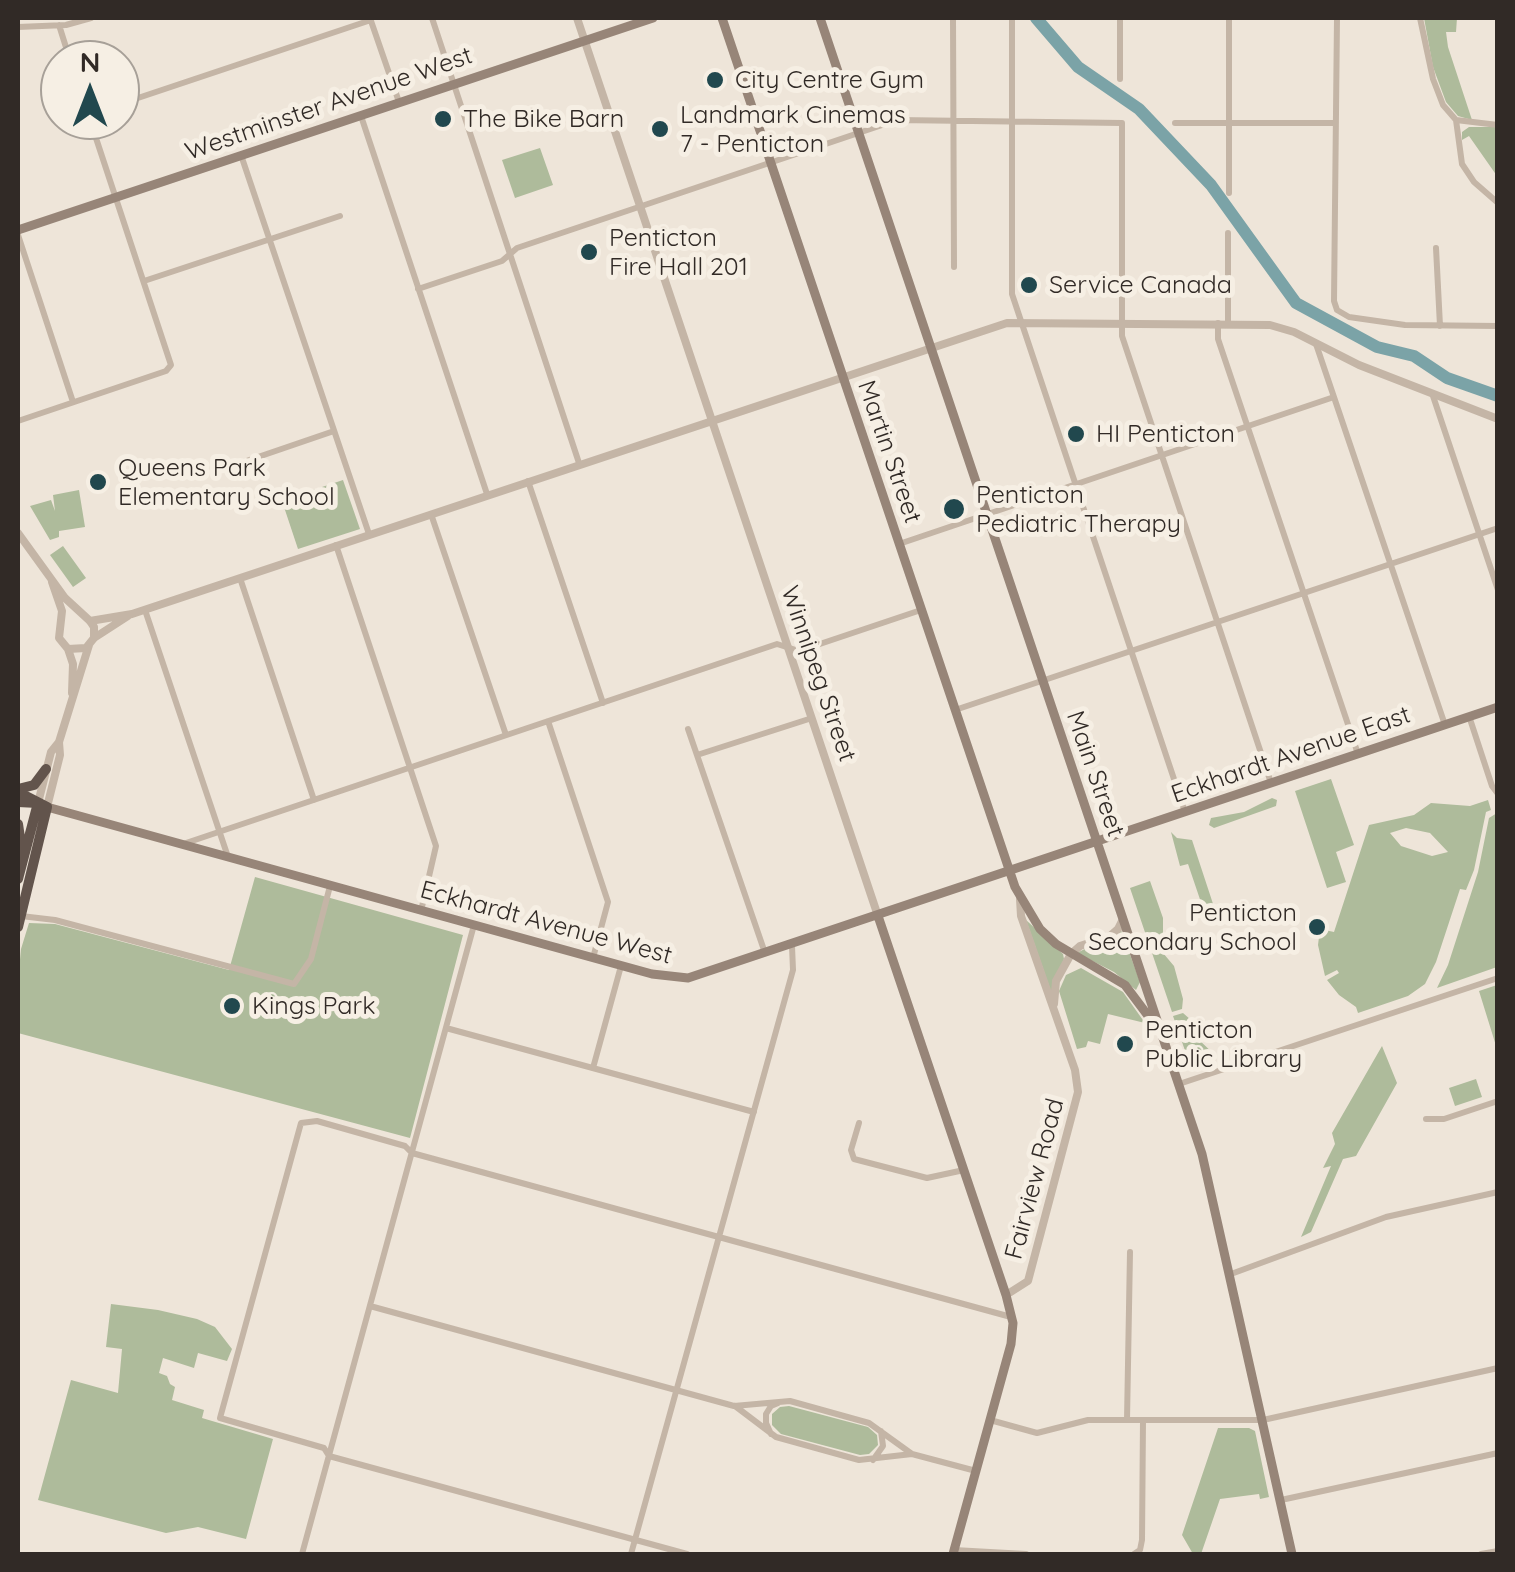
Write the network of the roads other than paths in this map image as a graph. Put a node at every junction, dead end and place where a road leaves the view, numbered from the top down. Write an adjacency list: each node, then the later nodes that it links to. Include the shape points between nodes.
1 (91, 18): 14 (street)
2 (432, 18): 19 (street)
3 (576, 18): 17 (street, Winnipeg Street)
4 (653, 18): 17 (main road, Westminster Avenue West)
5 (722, 18): 33 (main road, Martin Street)
6 (820, 18): 30 (main road, Main Street)
7 (953, 18): 24 (street)
8 (1012, 18): 25 (street)
9 (1120, 18): 18 (street)
10 (1229, 18): 27 (street)
11 (1337, 18): 28 (street)
12 (1420, 18): 23 (street, via 1434,80)
13 (371, 19): 20 (street); 21 (street)
14 (59, 25): 15 (street); 16 (street)
15 (18, 26)
16 (64, 40)
17 (584, 40): 19 (main road, Westminster Avenue West); 37 (street, Winnipeg Street)
18 (1120, 79)
19 (454, 84): 21 (main road, Westminster Avenue West); 43 (street)
20 (140, 97)
21 (399, 102): 22 (main road, Westminster Avenue West)
22 (360, 115): 32 (main road, Westminster Avenue West); 46 (street)
23 (1456, 120): 29 (street); 36 (street, via 1462,164)
24 (954, 122): 25 (street); 30 (street, via 904,119); 44 (street)
25 (1011, 123): 47 (street, via 1011,285); 48 (street, via 1122,123)
26 (1175, 123): 27 (street)
27 (1229, 123): 28 (street); 34 (street)
28 (1335, 123): 50 (street, via 1334,301 1340,313)
29 (1498, 124)
30 (859, 132): 33 (street); 53 (main road, Main Street)
31 (97, 140): 35 (street)
32 (241, 155): 35 (main road, Westminster Avenue West); 41 (street)
33 (771, 162): 37 (street); 54 (main road, Martin Street)
34 (1229, 194)
35 (116, 197): 39 (main road, Westminster Avenue West); 45 (street)
36 (1498, 202)
37 (640, 206): 43 (street); 59 (street, Winnipeg Street)
38 (340, 216): 41 (street)
39 (18, 232): 57 (street)
40 (1228, 233): 49 (street)
41 (270, 240): 45 (street); 62 (street)
42 (1436, 248): 50 (street)
43 (509, 255): 46 (street); 64 (street)
44 (954, 267)
45 (144, 281): 57 (street, via 171,365)
46 (418, 289): 68 (street)
47 (1021, 323): 48 (street); 53 (street); 67 (street)
48 (1122, 323): 49 (street); 63 (street)
49 (1223, 323): 52 (street, via 1282,327); 61 (street, via 1218,339)
50 (1440, 326): 51 (street)
51 (1498, 326)
52 (1316, 344): 55 (street); 56 (street)
53 (931, 347): 54 (street); 70 (main road, Main Street)
54 (843, 376): 59 (street); 75 (main road, Martin Street)
55 (1432, 393): 58 (street); 74 (street)
56 (1334, 397): 61 (street); 77 (street)
57 (73, 402): 60 (street)
58 (1498, 419)
59 (712, 420): 64 (street); 89 (street, Winnipeg Street)
60 (18, 421)
61 (1248, 426): 63 (street); 81 (street)
62 (334, 431): 65 (street); 73 (street)
63 (1161, 456): 67 (street); 87 (street)
64 (580, 463): 66 (street)
65 (220, 470)
66 (528, 480): 68 (street); 94 (street)
67 (1075, 485): 70 (street); 91 (street)
68 (487, 494): 69 (street)
69 (431, 513): 73 (street); 102 (street)
70 (987, 515): 75 (street); 92 (main road, Main Street)
71 (1498, 528): 74 (street)
72 (18, 532): 79 (street)
73 (369, 534): 76 (street)
74 (1479, 534): 77 (street); 80 (street)
75 (899, 544): 83 (main road, Martin Street)
76 (336, 545): 78 (street); 106 (street)
77 (1390, 564): 81 (street); 100 (street)
78 (240, 578): 82 (street); 111 (street)
79 (52, 582): 85 (street); 86 (street)
80 (1498, 590)
81 (1304, 593): 87 (street); 104 (street)
82 (144, 610): 84 (street); 116 (street)
83 (921, 610): 89 (street, via 799,651); 96 (main road, Martin Street)
84 (132, 614): 85 (street); 88 (street)
85 (86, 619): 86 (street); 88 (street)
86 (62, 622): 90 (street, via 59,638)
87 (1217, 622): 91 (street); 108 (street)
88 (92, 642): 90 (street); 93 (street)
89 (788, 648): 94 (street, via 777,644); 98 (street, Winnipeg Street)
90 (68, 649): 93 (street)
91 (1131, 651): 92 (street); 114 (street)
92 (1043, 681): 96 (street); 117 (main road, Main Street)
93 (72, 693): 103 (street)
94 (602, 703): 99 (street)
95 (1498, 707): 97 (main road, Eckhardt Avenue East)
96 (955, 710): 121 (main road, Martin Street)
97 (1469, 716): 100 (main road, Eckhardt Avenue East); 110 (street)
98 (812, 718): 105 (street); 126 (street, Winnipeg Street)
99 (548, 721): 102 (street); 133 (street, via 608,902)
100 (1445, 724): 104 (main road, Eckhardt Avenue East)
101 (688, 730): 105 (street)
102 (506, 735): 106 (street)
103 (59, 742): 107 (street); 113 (street)
104 (1358, 754): 108 (main road, Eckhardt Avenue East)
105 (697, 755): 131 (street)
106 (410, 768): 111 (street); 125 (street, via 436,846)
107 (46, 769): 109 (highway, via 34,785); 113 (street)
108 (1271, 783): 114 (main road, Eckhardt Avenue East)
109 (18, 790): 113 (highway, Eckhardt Avenue West)
110 (1498, 794)
111 (314, 800): 116 (street)
112 (18, 802): 113 (highway, Eckhardt Avenue West)
113 (42, 805): 118 (main road, Eckhardt Avenue West); 120 (highway); 128 (highway)
114 (1185, 812): 117 (main road, Eckhardt Avenue East)
115 (18, 824): 120 (highway)
116 (219, 832): 118 (street); 119 (street)
117 (1097, 842): 121 (main road, Eckhardt Avenue West); 127 (main road, Main Street)
118 (179, 845): 119 (main road, Eckhardt Avenue West)
119 (228, 858): 123 (main road, Eckhardt Avenue West)
120 (22, 859): 122 (highway)
121 (1009, 871): 124 (main road, Martin Street); 126 (main road, Eckhardt Avenue West)
122 (18, 879)
123 (330, 886): 125 (main road, Eckhardt Avenue West); 128 (street, via 312,959 294,984 55,920)
124 (1020, 899): 132 (main road, Martin Street, via 1040,929); 136 (street, Martin Street)
125 (421, 911): 129 (main road, Eckhardt Avenue West)
126 (878, 916): 130 (main road, Eckhardt Avenue West); 146 (main road, Winnipeg Street)
127 (1124, 916): 132 (street, via 1116,932); 138 (main road, Main Street)
128 (19, 922)
129 (474, 926): 133 (main road, Eckhardt Avenue West); 137 (street)
130 (792, 946): 131 (main road, Eckhardt Avenue West); 142 (street, via 793,970)
131 (765, 954): 134 (main road, Eckhardt Avenue West, via 688,978)
132 (1071, 954): 136 (street, via 1056,981); 138 (main road, Martin Street, via 1132,992)
133 (594, 958): 134 (main road, Eckhardt Avenue West)
134 (621, 966): 139 (street)
135 (1498, 978): 140 (street)
136 (1054, 1004): 151 (street, Fairview Road, via 1078,1092 1028,1281)
137 (446, 1028): 139 (street); 145 (street)
138 (1162, 1035): 140 (main road, Main Street)
139 (593, 1068): 142 (street)
140 (1179, 1084): 150 (main road, Main Street)
141 (1498, 1102): 143 (street)
142 (754, 1112): 148 (street)
143 (1426, 1119)
144 (859, 1124): 146 (street, via 854,1159 927,1178)
145 (412, 1153): 148 (street); 152 (street); 167 (street, via 317,1121 300,1123 220,1418 324,1448)
146 (964, 1170): 151 (main road, Winnipeg Street)
147 (1498, 1192): 150 (street, via 1386,1217)
148 (719, 1237): 153 (street); 156 (street)
149 (1130, 1252): 160 (street)
150 (1231, 1274): 162 (main road, Main Street)
151 (1008, 1298): 153 (street); 154 (main road, Winnipeg Street)
152 (370, 1306): 156 (street); 167 (street)
153 (984, 1308): 154 (street)
154 (1012, 1318): 159 (main road, Winnipeg Street)
155 (1498, 1368): 162 (street)
156 (676, 1390): 158 (street); 171 (street)
157 (784, 1400): 158 (street); 163 (street); 164 (street, via 766,1414)
158 (734, 1406): 164 (street)
159 (990, 1420): 160 (street, via 1036,1433 1088,1420); 169 (main road)
160 (1126, 1420): 161 (street)
161 (1143, 1420): 162 (street); 174 (street)
162 (1263, 1420): 170 (main road, Main Street)
163 (880, 1429): 166 (street); 168 (street, via 883,1446)
164 (771, 1434): 168 (street)
165 (1498, 1452): 170 (street)
166 (912, 1454): 168 (street); 169 (street)
167 (329, 1456): 171 (street); 175 (street)
168 (872, 1460)
169 (976, 1471): 173 (main road)
170 (1281, 1500): 179 (main road, Main Street)
171 (635, 1540): 176 (street); 177 (street)
172 (1498, 1551): 180 (street)
173 (954, 1552): 178 (street)
174 (1137, 1552)
175 (302, 1554)
176 (631, 1554)
177 (687, 1554)
178 (1026, 1554)
179 (1292, 1554)
180 (1481, 1554)

